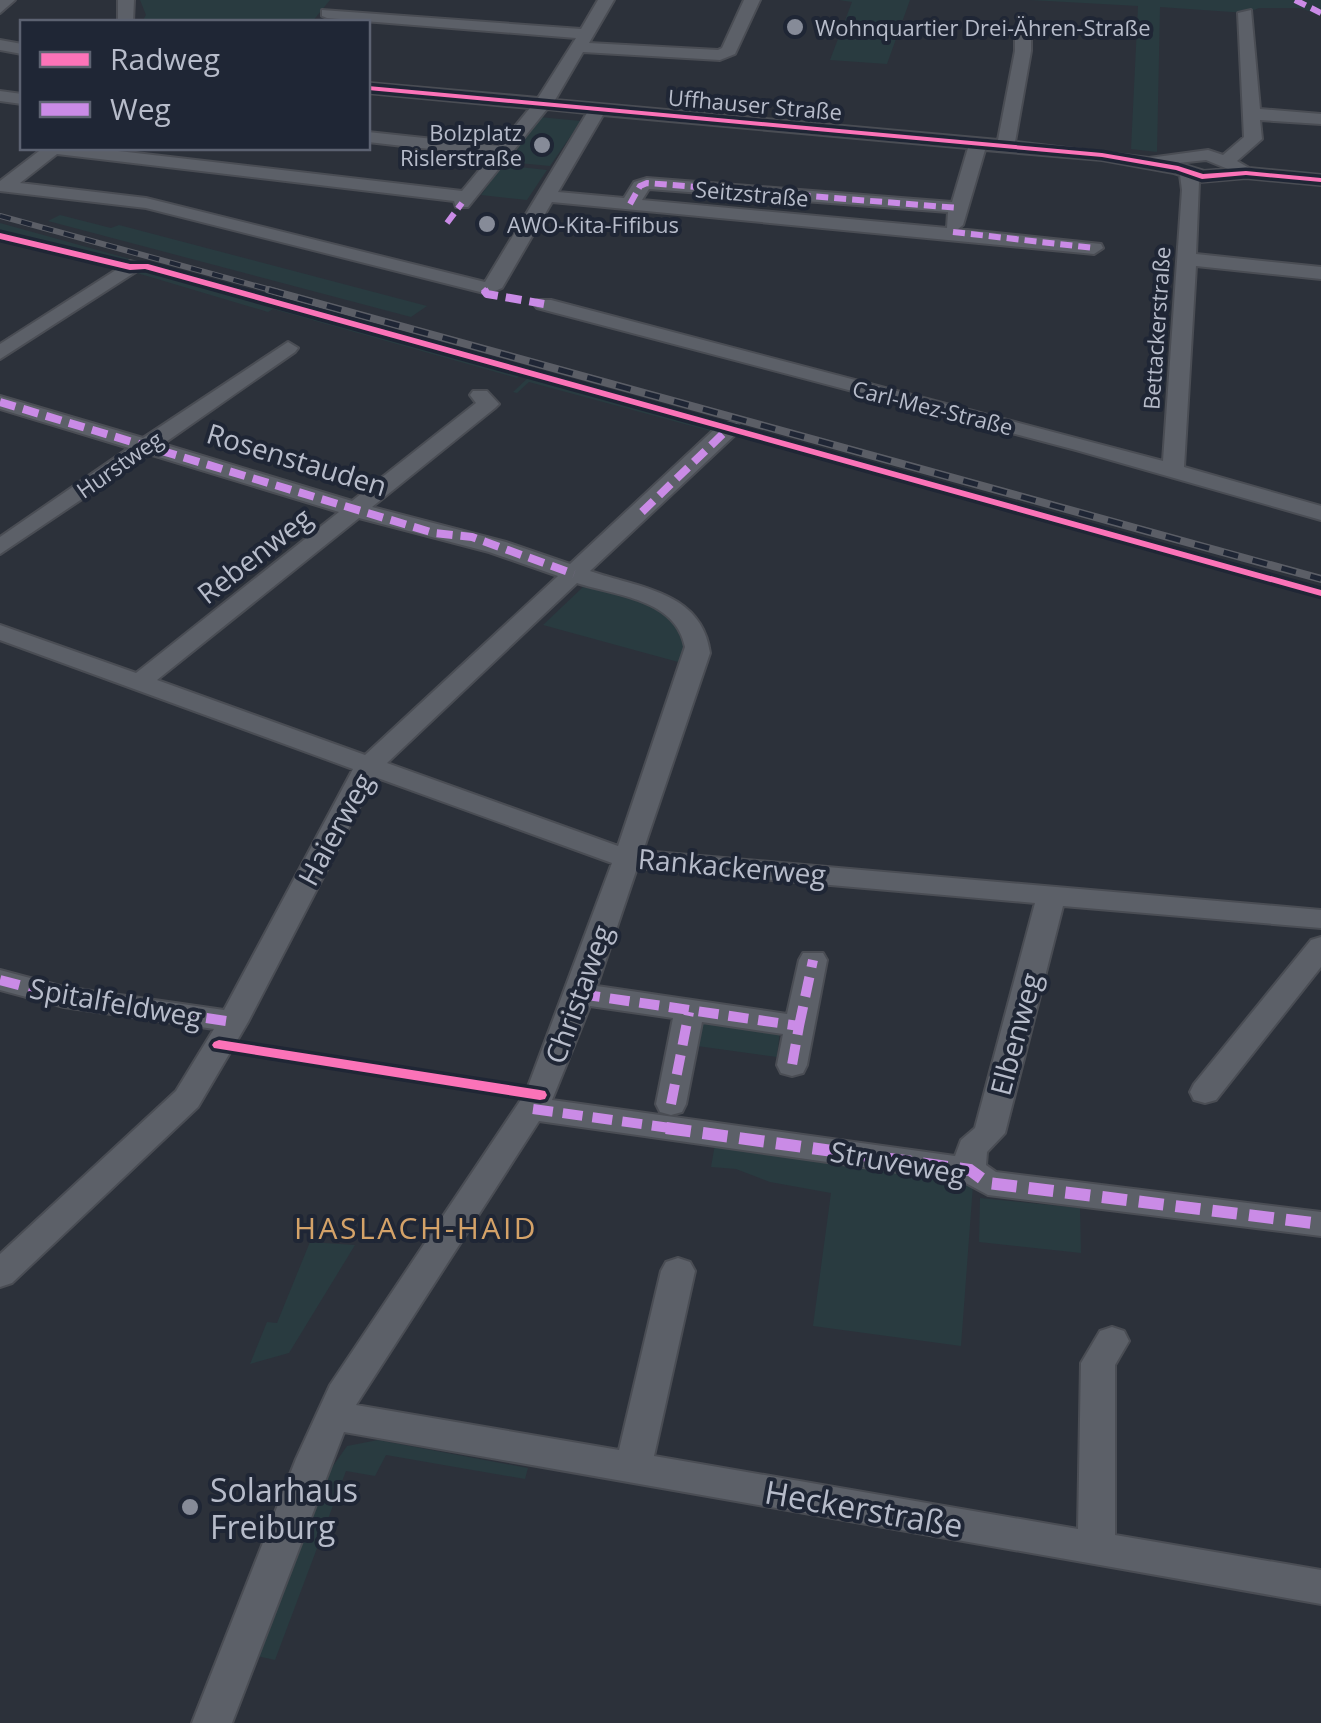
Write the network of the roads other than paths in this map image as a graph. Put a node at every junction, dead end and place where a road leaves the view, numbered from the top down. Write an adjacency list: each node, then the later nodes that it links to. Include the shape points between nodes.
1 (7, 0): 4 (street)
2 (606, 0): 8 (street)
3 (752, 0): 8 (street, via 729,51 720,55)
4 (0, 8)
5 (327, 12): 8 (street)
6 (1246, 13): 12 (street)
7 (1022, 28): 16 (street)
8 (583, 40): 10 (street)
9 (370, 88): 10 (street, Uffhauser Straße)
10 (542, 106): 11 (street, Uffhauser Straße); 19 (street)
11 (597, 111): 15 (street, Uffhauser Straße); 24 (street)
12 (1252, 114): 13 (street); 20 (street, via 1252,142)
13 (1321, 119)
14 (370, 137): 19 (street)
15 (978, 143): 16 (street, Uffhauser Straße); 26 (street)
16 (1006, 146): 21 (street, Uffhauser Straße, via 1138,159)
17 (50, 150): 23 (street)
18 (69, 150): 19 (street, via 464,200)
19 (504, 152)
20 (1227, 161): 21 (street, Uffhauser Straße); 21 (street, Uffhauser Straße); 22 (street, Uffhauser Straße)
21 (1189, 173): 29 (street, Bettackerstraße)
22 (1321, 180)
23 (2, 186): 24 (street, via 146,203 488,288)
24 (547, 196): 25 (street, Seitzstraße)
25 (630, 204): 26 (street, via 647,183); 27 (street, Seitzstraße)
26 (959, 208): 27 (street)
27 (952, 232): 28 (street, Seitzstraße)
28 (1094, 248)
29 (1186, 260): 31 (street); 39 (street, Bettackerstraße)
30 (130, 267): 34 (street)
31 (1321, 273)
32 (544, 304): 39 (street, Carl-Mez-Straße)
33 (288, 348): 38 (street, Hurstweg)
34 (0, 353)
35 (480, 394): 40 (street, Rebenweg, via 488,404)
36 (0, 402): 38 (street, Rosenstauden)
37 (728, 428): 43 (street, Haierweg)
38 (146, 445): 40 (street, Rosenstauden); 42 (street, Hurstweg)
39 (1173, 473): 41 (street, Carl-Mez-Straße)
40 (358, 509): 43 (street, Rosenstauden, via 472,538); 45 (street, Rebenweg)
41 (1321, 513)
42 (0, 547)
43 (574, 574): 46 (street, Haierweg); 47 (street, Christaweg, via 679,611 697,642)
44 (0, 632): 45 (street, Rankackerweg)
45 (138, 683): 46 (street, Rankackerweg)
46 (368, 766): 47 (street, Rankackerweg); 55 (street, Haierweg)
47 (626, 858): 48 (street, Rankackerweg); 53 (street, Christaweg)
48 (1052, 893): 49 (street, Rankackerweg); 61 (street, Elbenweg, via 988,1133 972,1148)
49 (1321, 918)
50 (1321, 946): 58 (street)
51 (813, 960): 56 (street)
52 (0, 980): 55 (street, Spitalfeldweg, via 64,997)
53 (580, 994): 54 (street); 60 (street, Christaweg)
54 (688, 1012): 56 (street); 59 (street)
55 (233, 1022): 64 (street, Haierweg, via 187,1099)
56 (799, 1026): 57 (street)
57 (792, 1065)
58 (1205, 1092)
59 (670, 1104)
60 (533, 1109): 61 (street, Struveweg); 66 (street, Christaweg, via 364,1356)
61 (970, 1170): 62 (street, Struveweg, via 988,1183)
62 (1321, 1224)
63 (678, 1271): 67 (street)
64 (0, 1274)
65 (1112, 1341): 68 (street, via 1098,1363)
66 (333, 1416): 67 (street, Heckerstraße); 70 (street, Christaweg)
67 (632, 1468): 68 (street, Heckerstraße)
68 (1096, 1548): 69 (street, Heckerstraße)
69 (1321, 1587)
70 (212, 1723)

